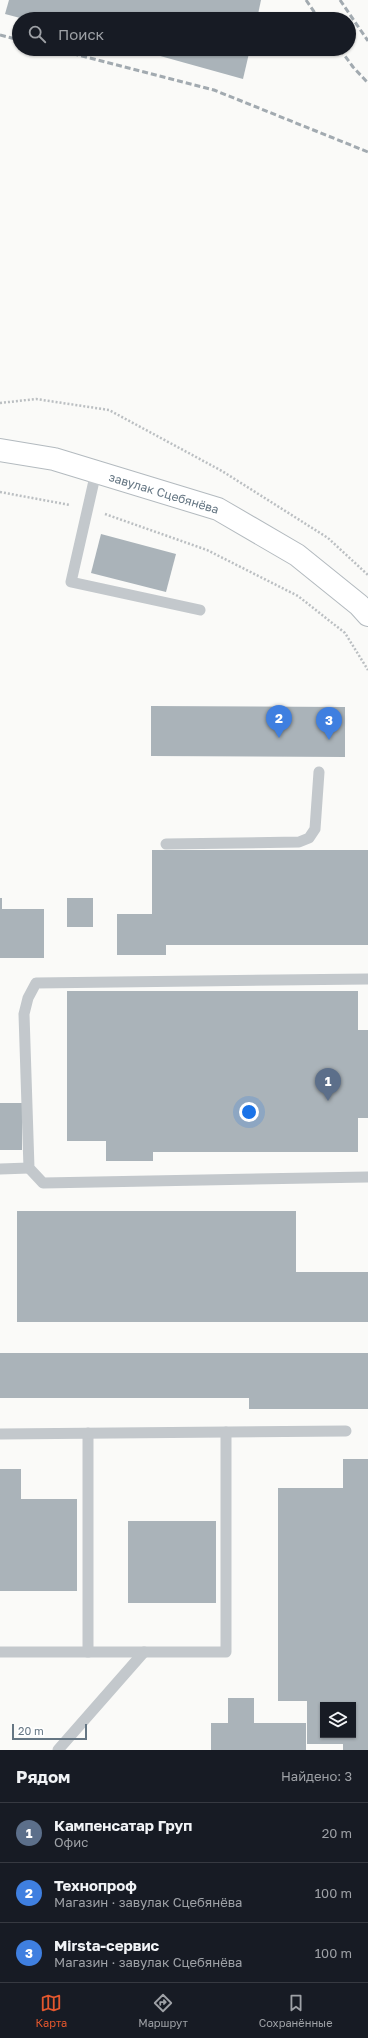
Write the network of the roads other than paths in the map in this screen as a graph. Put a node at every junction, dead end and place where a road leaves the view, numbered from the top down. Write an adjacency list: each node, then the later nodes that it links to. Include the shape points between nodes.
1 (0, 450): 2 (street, завулак Сцебянёва, via 54,459)
2 (96, 472): 3 (lane, via 71,582); 4 (street, завулак Сцебянёва, via 218,509 297,555 359,604)
3 (200, 610)
4 (368, 616)
5 (319, 772): 6 (lane, via 315,829 309,838 299,842)
6 (166, 844)
7 (368, 979): 8 (lane, via 36,983 28,998 24,1014)
8 (29, 1168): 9 (lane); 10 (lane, via 44,1183)
9 (0, 1169)
10 (368, 1177)
11 (346, 1431): 12 (lane)
12 (226, 1432): 13 (lane); 17 (lane, via 226,1652)
13 (88, 1433): 14 (lane); 16 (lane)
14 (0, 1434)
15 (0, 1652): 16 (lane)
16 (88, 1652): 17 (lane)
17 (144, 1652): 18 (lane)
18 (58, 1750)

